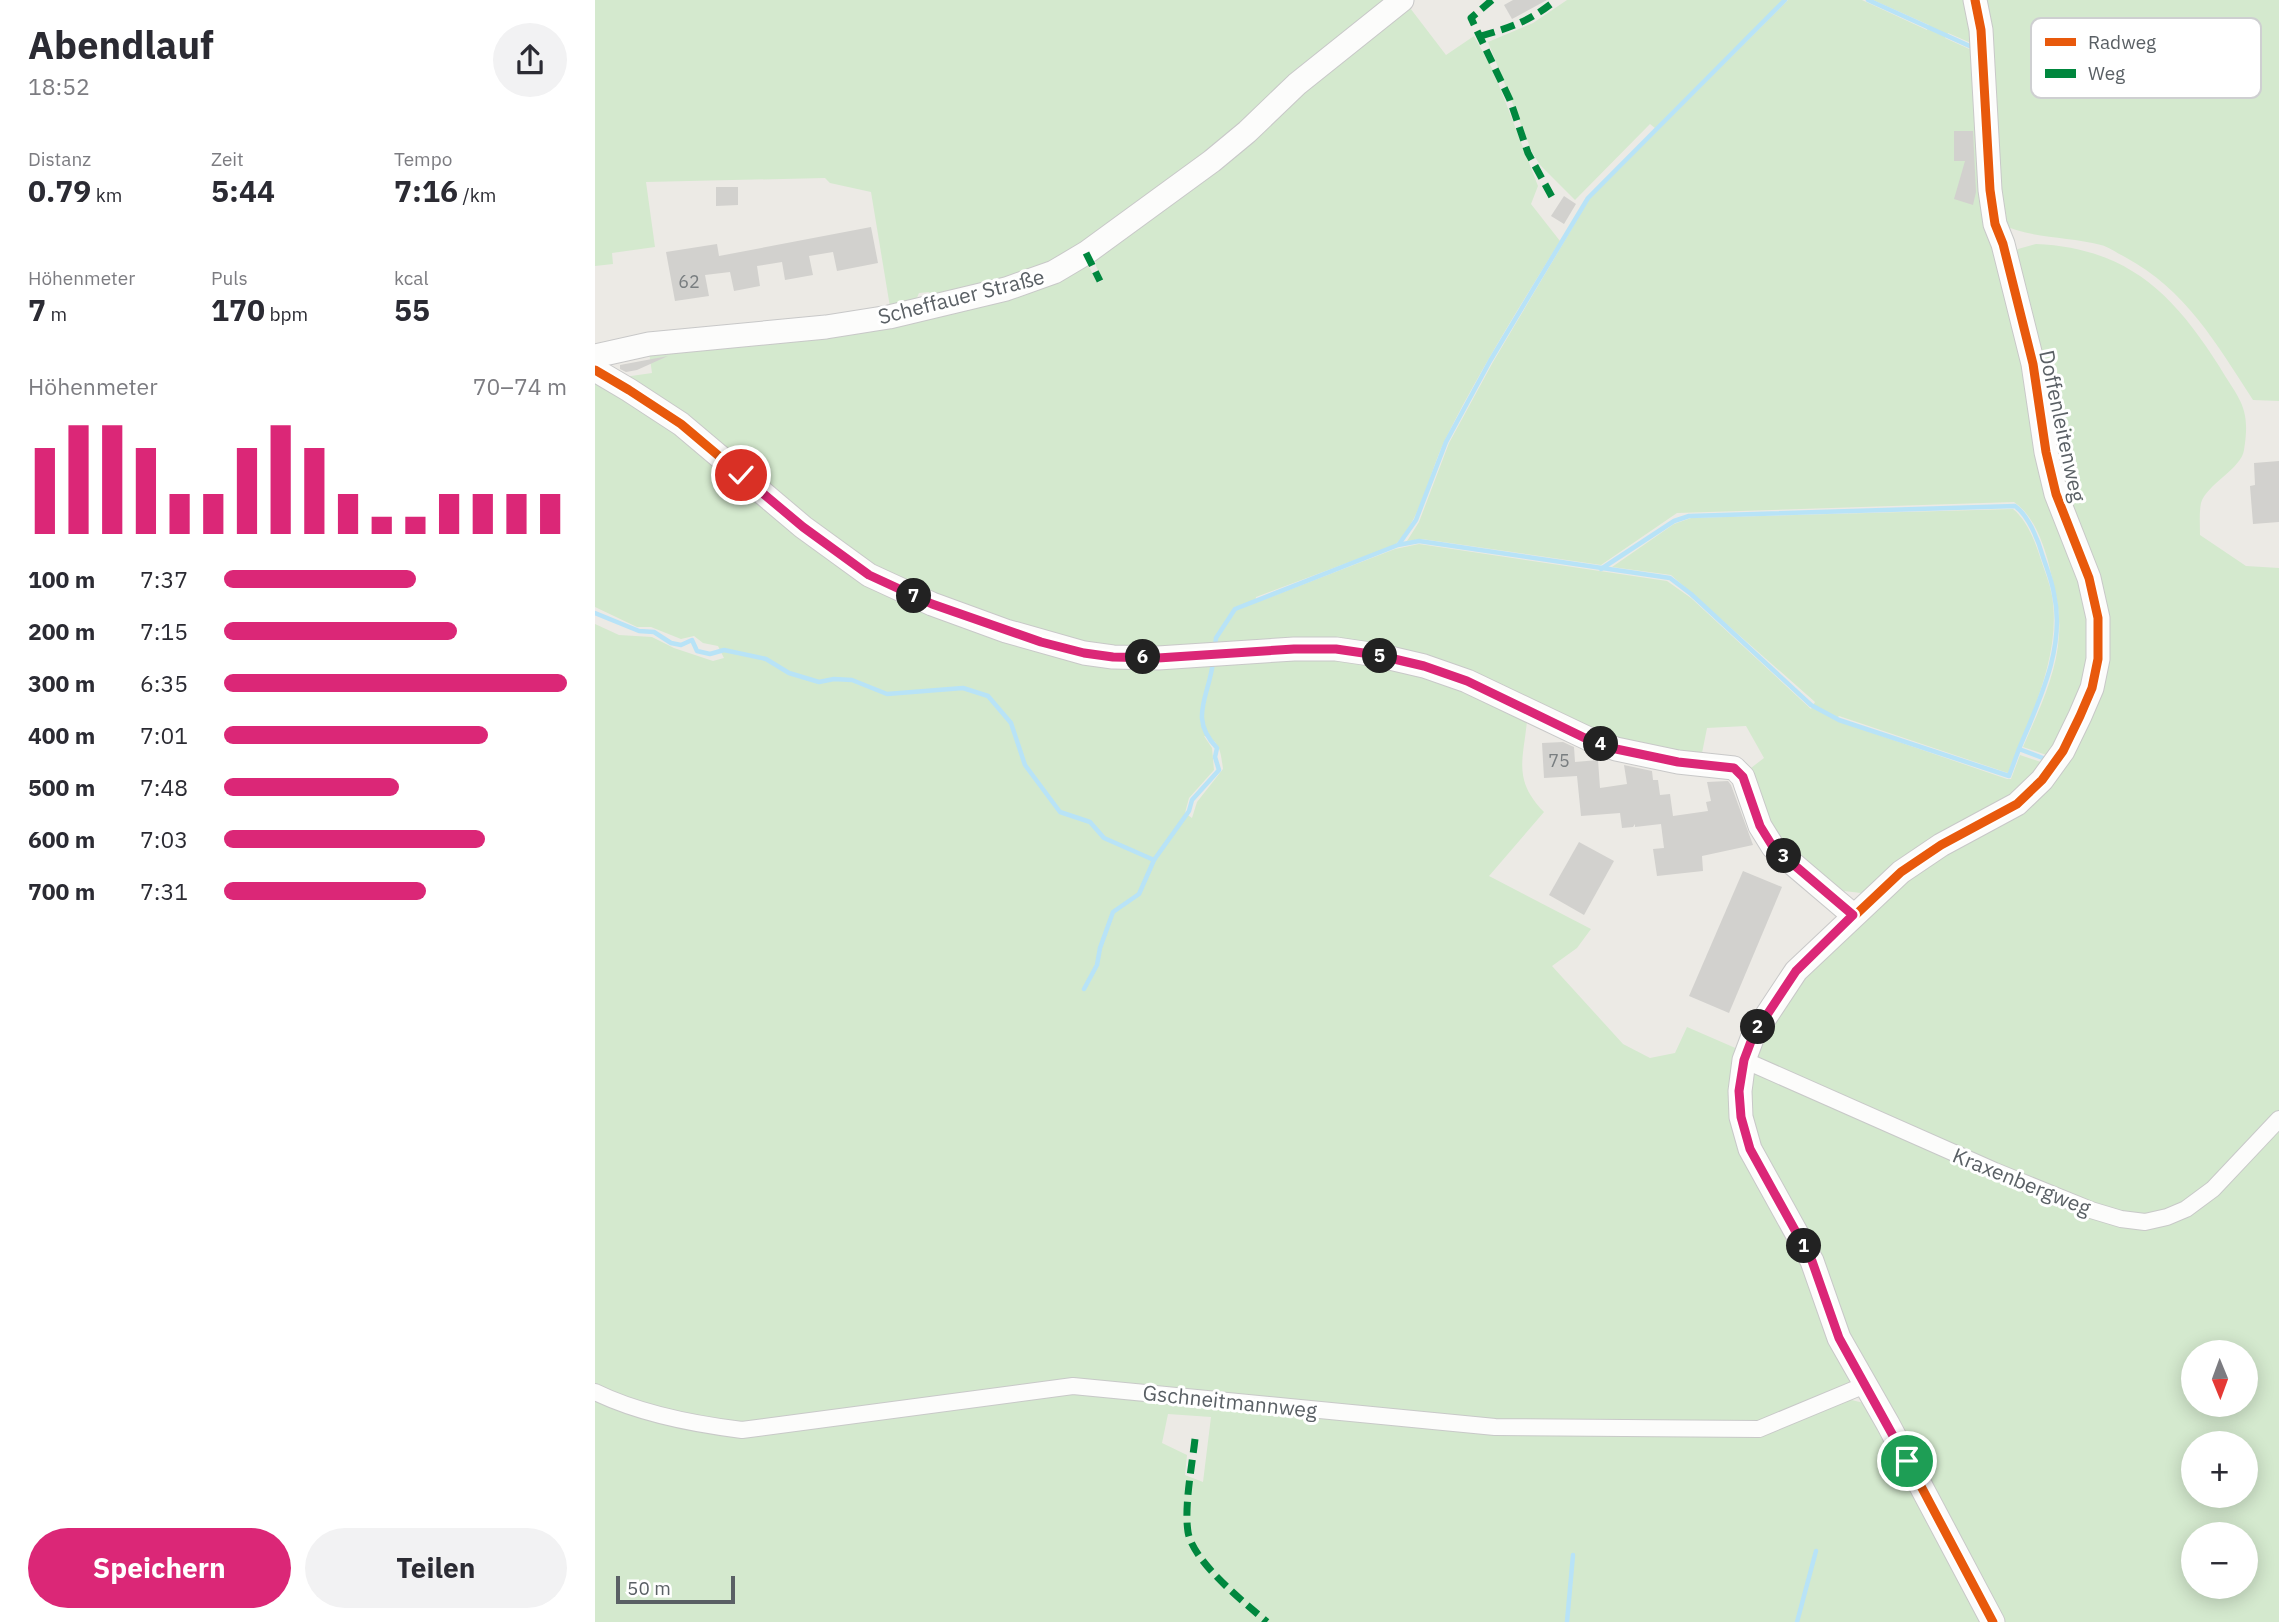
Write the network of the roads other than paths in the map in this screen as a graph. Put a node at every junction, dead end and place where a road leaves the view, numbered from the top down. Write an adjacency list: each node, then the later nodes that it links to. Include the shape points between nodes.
1 (1402, 0): 3 (street, Scheffauer Straße, via 1297,84 1212,161 1054,272 1006,289 889,317 649,344)
2 (1975, 0): 5 (street, Doffenleitenweg, via 1995,224 2033,364 2056,494 2089,578 2098,618 2098,659 2080,716 2042,780 2017,804 1901,872)
3 (595, 356)
4 (595, 370): 5 (street, via 681,425 803,527 869,575 1006,631 1113,657 1294,649 1377,655 1467,681 1616,749 1734,768 1743,777 1760,826 1773,847)
5 (1853, 915): 6 (street, Doffenleitenweg, via 1796,971 1753,1036)
6 (1744, 1060): 7 (street, Kraxenbergweg, via 2091,1210 2145,1222 2186,1209 2213,1189); 8 (street, Doffenleitenweg, via 1739,1091 1750,1149 1812,1261 1839,1338)
7 (2279, 1119)
8 (1865, 1385): 9 (street, Gschneitmannweg, via 1759,1429 1495,1427 1073,1386 742,1430 649,1412); 10 (street, Doffenleitenweg)
9 (595, 1392)
10 (1993, 1622)

